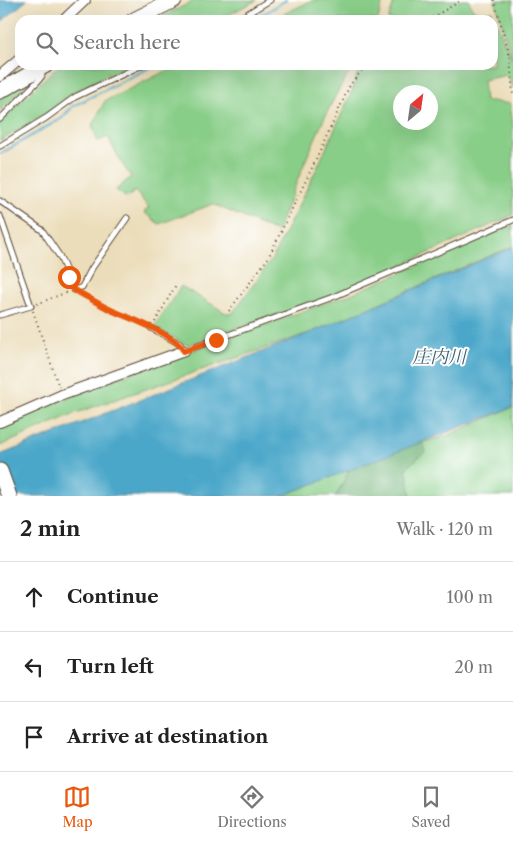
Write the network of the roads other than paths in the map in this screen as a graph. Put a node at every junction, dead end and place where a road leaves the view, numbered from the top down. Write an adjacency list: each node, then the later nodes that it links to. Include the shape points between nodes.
1 (85, 0): 4 (street)
2 (174, 0): 5 (street)
3 (270, 0): 6 (lane)
4 (69, 15)
5 (144, 15)
6 (245, 15)
7 (15, 62): 11 (street)
8 (37, 70): 12 (street)
9 (42, 70): 13 (lane, via 38,81)
10 (132, 70): 14 (lane, via 75,97)
11 (0, 76)
12 (0, 91)
13 (0, 119)
14 (0, 146)
15 (0, 201): 17 (lane, via 42,230 60,257 74,290 82,287)
16 (0, 216): 19 (lane, via 31,306)
17 (126, 218)
18 (513, 220): 21 (lane, via 333,297)
19 (0, 315)
20 (151, 328): 21 (lane, via 180,344)
21 (184, 351): 22 (street, via 62,395)
22 (0, 422)
23 (0, 471): 24 (street)
24 (9, 496)

